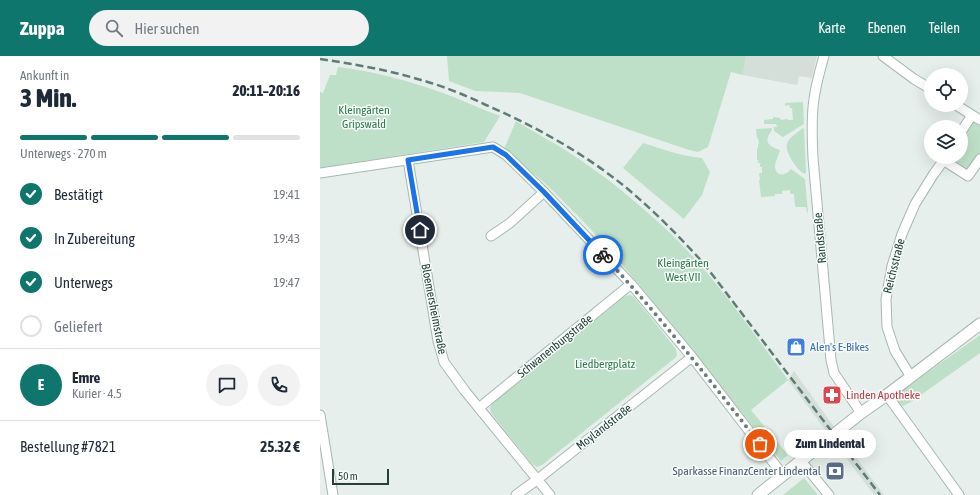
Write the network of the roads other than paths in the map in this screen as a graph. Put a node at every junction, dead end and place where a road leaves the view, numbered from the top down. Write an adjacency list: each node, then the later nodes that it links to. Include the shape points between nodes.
1 (824, 56): 21 (street, Randstraße, via 814,99 812,134 831,360 834,373)
2 (883, 56): 3 (street)
3 (924, 85)
4 (967, 112): 5 (street)
5 (972, 115): 6 (street); 7 (street)
6 (980, 120)
7 (968, 121)
8 (980, 159): 11 (street, Reichsstraße, via 968,176)
9 (408, 160): 12 (street); 13 (street, via 493,147 506,155); 20 (street, Bloemersheimstraße, via 438,341 444,362)
10 (941, 164): 18 (street, Reichsstraße, via 915,204 902,234 892,266 886,299 887,327 895,351)
11 (951, 164)
12 (320, 173)
13 (544, 192): 14 (street, via 510,224); 15 (street)
14 (491, 236)
15 (630, 284): 17 (street); 20 (street, Schwanenburgstraße)
16 (980, 324): 18 (street)
17 (692, 357): 24 (street); 25 (street, Moylandstraße)
18 (911, 377): 19 (street)
19 (887, 395): 21 (street); 31 (street)
20 (480, 407): 25 (street, Bloemersheimstraße)
21 (861, 413): 23 (street)
22 (320, 415): 26 (street)
23 (801, 461): 24 (street); 30 (street)
24 (783, 475): 29 (street)
25 (538, 479): 27 (street, Moylandstraße); 28 (street, Bloemersheimstraße)
26 (333, 495)
27 (516, 495)
28 (550, 495)
29 (758, 495)
30 (829, 495)
31 (959, 495)

